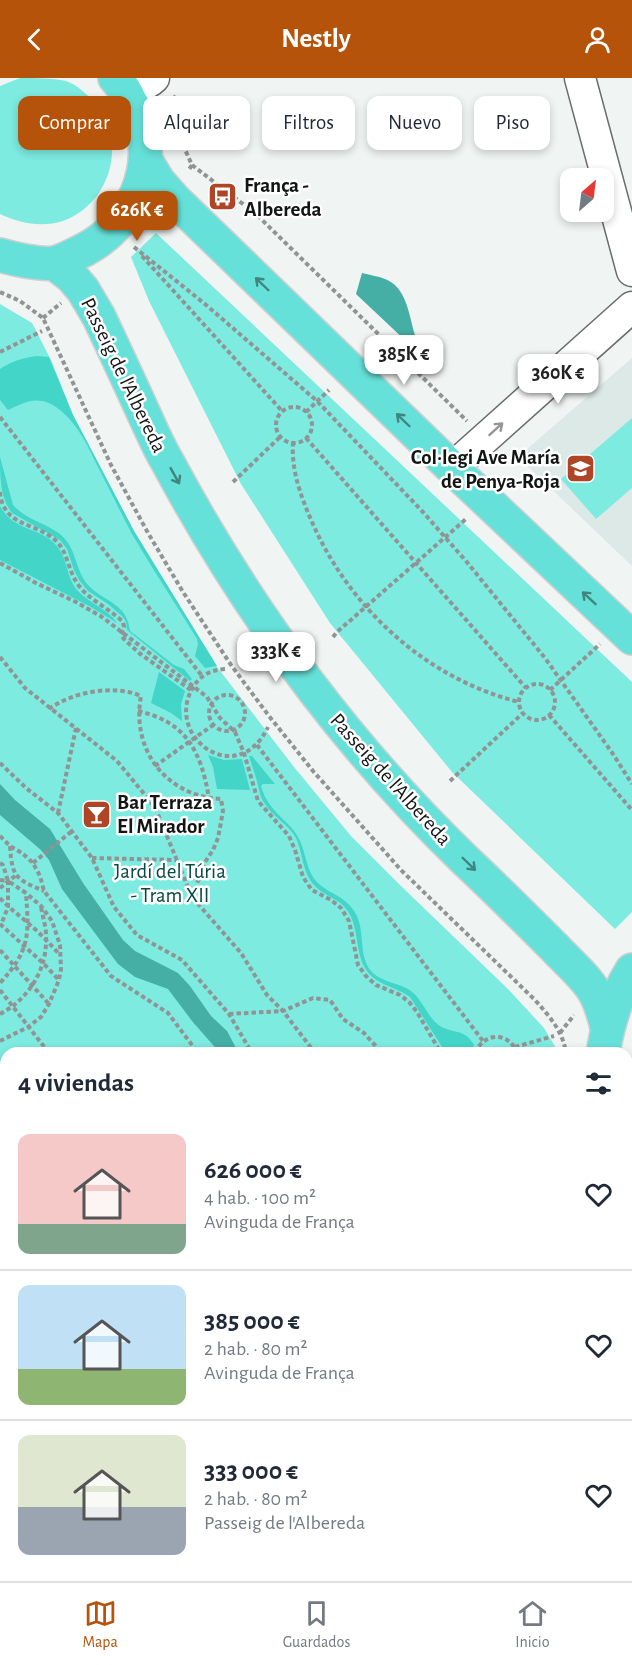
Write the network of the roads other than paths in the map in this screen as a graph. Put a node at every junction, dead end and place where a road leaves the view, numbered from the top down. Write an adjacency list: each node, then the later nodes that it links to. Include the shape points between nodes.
1 (580, 78): 7 (street)
2 (118, 81): 3 (street, via 141,86 152,81); 4 (main road, via 139,116)
3 (162, 85)
4 (145, 159): 6 (main road, via 133,203 118,225 98,243); 9 (main road, one-way to 4, via 174,199)
5 (0, 255): 6 (main road)
6 (54, 263): 12 (main road, Passeig de l'Albereda, one-way to 12, via 72,277 89,300 166,460 212,542 296,668 389,782 594,991 604,1013)
7 (632, 271)
8 (632, 307): 9 (street, one-way to 8)
9 (452, 468): 10 (main road, one-way to 9)
10 (632, 638)
11 (632, 970): 12 (main road, via 617,998)
12 (605, 1040)

